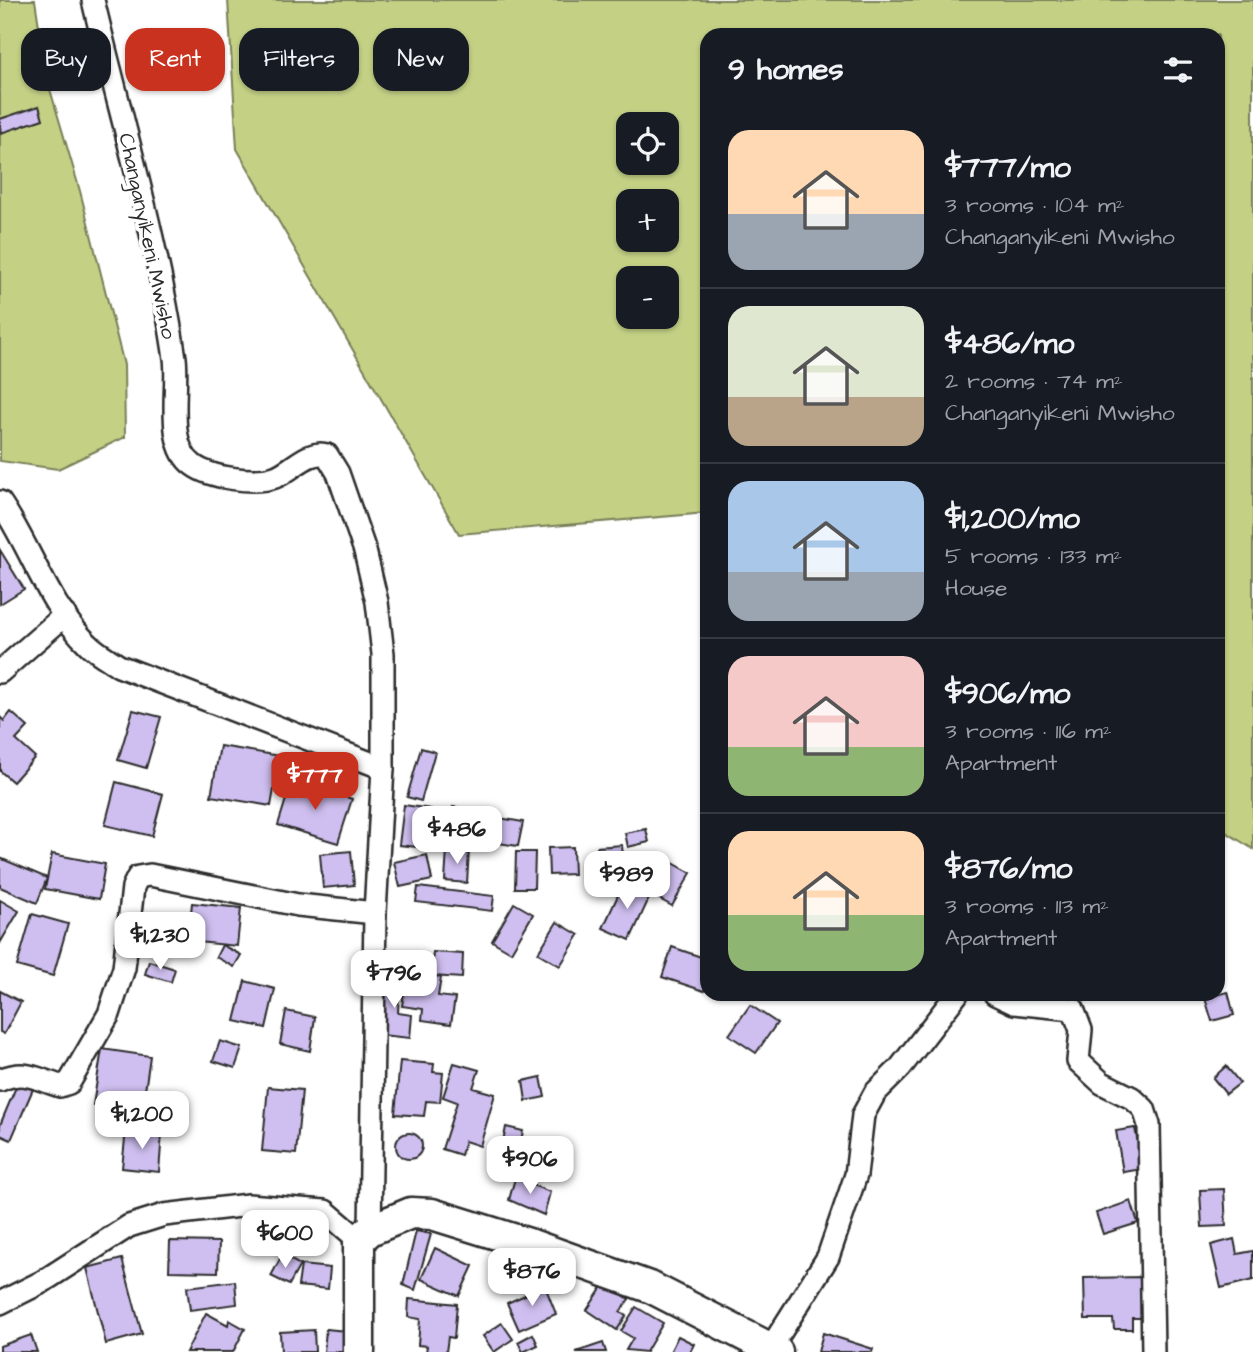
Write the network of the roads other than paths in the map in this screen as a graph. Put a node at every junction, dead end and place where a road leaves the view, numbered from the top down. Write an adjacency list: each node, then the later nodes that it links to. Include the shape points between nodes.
1 (93, 0): 6 (street, Changanyikeni Mwisho, via 155,246 175,361 176,436 183,455 194,466 231,479 273,478 318,453 332,461 365,551 377,602 383,654)
2 (0, 502): 3 (street)
3 (8, 529): 4 (street)
4 (65, 615): 5 (street); 6 (street, via 89,645 119,666)
5 (0, 672)
6 (383, 768): 7 (street)
7 (375, 913): 10 (street, via 298,905 150,875 138,877 124,968 109,1014 69,1083 60,1086 29,1074); 11 (street)
8 (952, 1001): 13 (street, via 875,1093 863,1115 856,1175 828,1257)
9 (1010, 1001): 15 (street, via 1073,1009 1081,1030 1078,1061 1102,1083 1144,1109 1149,1125)
10 (0, 1080)
11 (365, 1235): 12 (street, via 325,1211 248,1205 164,1214 129,1226); 13 (street, via 411,1213 432,1214 652,1288); 14 (street)
12 (0, 1303)
13 (773, 1351)
14 (359, 1352)
15 (1153, 1352)

